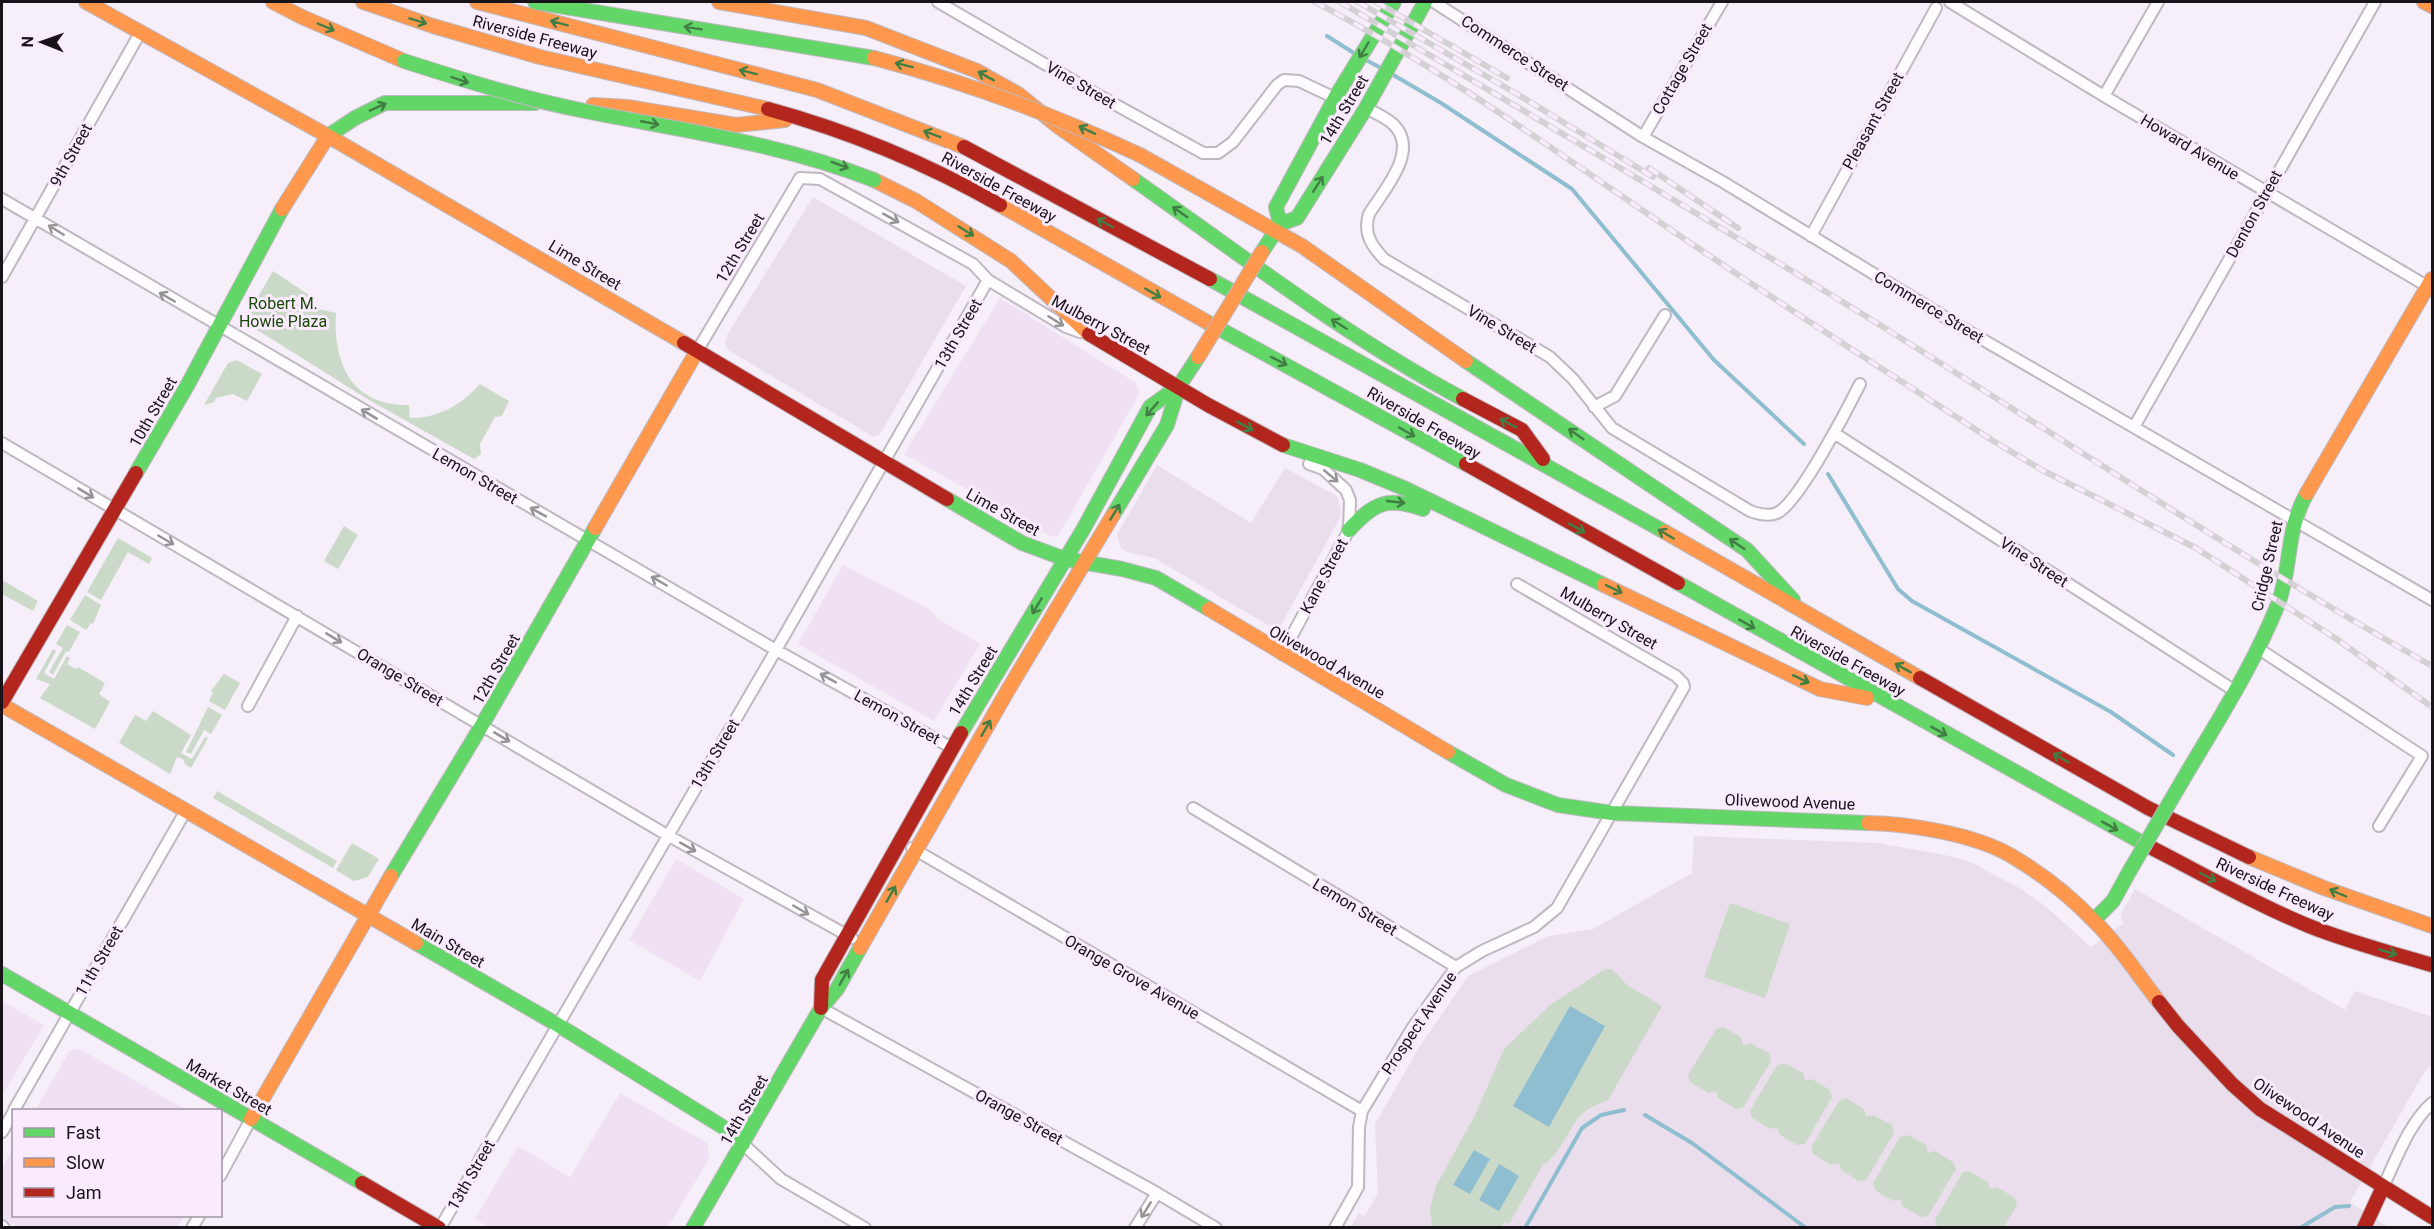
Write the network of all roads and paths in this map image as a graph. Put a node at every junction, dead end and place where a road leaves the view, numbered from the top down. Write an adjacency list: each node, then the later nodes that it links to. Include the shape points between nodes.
1 (86, 2): 18 (main road, Lime Street)
2 (273, 2): 36 (main road, one-way to 36, bridge, via 404,61 472,84 521,98 747,140 842,166 916,201 1011,261)
3 (363, 2): 22 (main road, Riverside Freeway, one-way to 22, via 500,46)
4 (477, 2): 46 (main road, Riverside Freeway, one-way to 4, via 955,142 817,90)
5 (535, 2): 29 (main road, one-way to 5, bridge, via 1077,125 930,72 874,58)
6 (719, 2): 46 (main road, one-way to 6, via 1522,430 1435,384 1331,319 1059,128 1018,94 978,71 866,28)
7 (938, 2): 20 (street, Vine Street, via 1203,153 1218,153 1233,142 1284,80 1299,81)
8 (1394, 2): 20 (main road, 14th Street, one-way to 20)
9 (1425, 2): 21 (main road, 14th Street)
10 (1434, 2): 24 (street, Commerce Street)
11 (1722, 2): 24 (street, Cottage Street)
12 (1949, 2): 16 (street, via 1942,8); 19 (street, Howard Avenue)
13 (2158, 2): 19 (street)
14 (2375, 2): 26 (street, Denton Street)
15 (2424, 2): 17 (main road)
16 (1933, 4): 30 (street, Pleasant Street)
17 (2433, 6)
18 (140, 33): 23 (main road, Lime Street); 28 (street, 9th Street)
19 (2104, 96): 26 (street, Howard Avenue)
20 (1335, 98): 29 (main road, 14th Street, via 1276,207)
21 (1366, 108): 29 (main road, 14th Street, one-way to 21, via 1297,218); 40 (street, Vine Street, via 1395,126 1404,143 1402,160 1366,221 1372,246 1384,259 1550,357)
22 (801, 118): 23 (main road, one-way to 22, via 386,103 589,104 736,125); 63 (main road, Riverside Freeway, one-way to 63, via 879,144 956,180)
23 (328, 136): 35 (main road, 10th Street, via 270,228); 37 (main road, Lime Street)
24 (1643, 137): 30 (street, Commerce Street)
25 (800, 178): 32 (street, Mulberry Street, one-way to 32, via 820,179 973,264); 37 (street, 12th Street)
26 (2266, 192): 33 (street, Howard Avenue); 41 (street, Denton Street)
27 (2, 199): 28 (street, Lemon Street)
28 (36, 218): 31 (street, 9th Street); 35 (street, Lemon Street, one-way to 28)
29 (1278, 228): 39 (main road, 14th Street, bridge); 56 (main road, one-way to 29, via 1747,550)
30 (1811, 236): 41 (street, Commerce Street)
31 (2, 277)
32 (988, 280): 36 (street, Mulberry Street, one-way to 36, via 1066,327); 45 (street, 13th Street)
33 (2431, 285): 48 (main road, Cridge Street)
34 (1665, 315): 40 (street, via 1615,396)
35 (218, 326): 47 (main road, 10th Street); 51 (street, Lemon Street, one-way to 35)
36 (1089, 334): 39 (main road, Mulberry Street)
37 (697, 351): 45 (main road, Lime Street); 51 (main road, 12th Street)
38 (1860, 384): 42 (street)
39 (1179, 386): 44 (main road, Mulberry Street, one-way to 44); 52 (main road, 14th Street, one-way to 52, via 1150,407); 53 (main road, 14th Street, one-way to 39, via 1167,424)
40 (1594, 407): 42 (street, Vine Street, via 1612,428 1762,515 1776,513 1789,504)
41 (2134, 427): 48 (street, Commerce Street)
42 (1834, 433): 62 (street, Vine Street)
43 (2, 443): 47 (street, Orange Street, one-way to 47)
44 (1283, 445): 49 (main road, via 1360,470); 50 (street, Mulberry Street, one-way to 50, via 1295,458 1323,469 1346,490 1350,500)
45 (883, 462): 52 (main road, Lime Street, via 1022,543); 59 (street, 13th Street)
46 (1547, 465): 56 (main road, Riverside Freeway, one-way to 46)
47 (115, 511): 57 (street, Orange Street, one-way to 57); 64 (main road, 10th Street)
48 (2294, 520): 55 (street, Commerce Street); 58 (main road, Cridge Street, via 2279,601)
49 (1477, 522): 50 (main road, one-way to 49, via 1373,506 1395,500 1459,523); 63 (main road, one-way to 63, via 1820,688)
50 (1349, 530): 60 (street, Kane Street)
51 (589, 541): 59 (street, Lemon Street, one-way to 51); 66 (main road, 12th Street)
52 (1065, 559): 53 (main road, Olivewood Avenue); 67 (main road, 14th Street, one-way to 67)
53 (1085, 562): 60 (main road, Olivewood Avenue, via 1156,578); 71 (main road, 14th Street, one-way to 53)
54 (1517, 584): 61 (street, Mulberry Street)
55 (2433, 600)
56 (1808, 615): 78 (main road, Riverside Freeway, one-way to 56, via 2381,910 2173,821)
57 (297, 616): 65 (street); 66 (street, Orange Street, one-way to 66)
58 (2259, 649): 62 (main road, Cridge Street); 72 (street, via 2422,756)
59 (776, 650): 67 (street, Lemon Street, one-way to 59); 73 (street, 13th Street)
60 (1282, 654): 70 (main road, Olivewood Avenue, via 1506,785 1558,805)
61 (1683, 682): 70 (street, Prospect Avenue, via 1682,692)
62 (2235, 691): 77 (main road, Cridge Street, bridge, via 2112,901)
63 (1888, 703): 81 (main road, Riverside Freeway, one-way to 81, via 2220,884 2309,926)
64 (2, 704): 69 (main road, Main Street)
65 (248, 706)
66 (482, 725): 73 (street, Orange Street, one-way to 73); 76 (main road, 12th Street)
67 (952, 748): 71 (main road, via 960,755 940,794); 74 (main road, 14th Street)
68 (1193, 808): 82 (street, Lemon Street)
69 (185, 812): 76 (main road, Main Street); 85 (street, 11th Street)
70 (1612, 813): 77 (main road, Olivewood Avenue, via 1866,821 1935,830 2009,854); 82 (street, Prospect Avenue, via 1557,908 1547,918)
71 (934, 819): 75 (main road, 14th Street)
72 (2379, 826)
73 (667, 835): 79 (street, Orange Street, one-way to 79); 86 (street, 13th Street)
74 (901, 842): 75 (street, Orange Grove Avenue); 79 (main road, 14th Street)
75 (916, 851): 80 (main road, 14th Street, one-way to 75); 89 (street, Orange Grove Avenue)
76 (367, 915): 86 (main road, Main Street); 91 (main road, 12th Street)
77 (2094, 920): 95 (main road, Olivewood Avenue, via 2178,1026 2232,1084 2260,1109)
78 (2433, 926)
79 (846, 935): 80 (street, Orange Street); 84 (main road, 14th Street, via 822,980)
80 (862, 944): 84 (main road, 14th Street, one-way to 80, via 837,989)
81 (2433, 965)
82 (1456, 967): 89 (street, Prospect Avenue, via 1413,1027)
83 (2, 974): 85 (main road, Market Street)
84 (821, 1008): 93 (main road, 14th Street); 96 (street, Orange Street)
85 (70, 1013): 88 (street, 11th Street); 91 (main road, Market Street)
86 (558, 1025): 93 (main road, Main Street, via 723,1127); 98 (street, 13th Street)
87 (2433, 1103): 95 (street, via 2424,1110)
88 (15, 1109)
89 (1362, 1112): 103 (street, Prospect Avenue, via 1358,1187)
90 (12, 1114): 92 (street, 11th Street)
91 (251, 1119): 94 (street, 12th Street); 98 (main road, Market Street)
92 (2, 1132)
93 (743, 1144): 99 (main road, 14th Street); 100 (street, Main Street, via 781,1179)
94 (222, 1172)
95 (2383, 1187): 97 (main road, Olivewood Avenue); 104 (main road)
96 (1157, 1193): 101 (street, one-way to 101); 102 (street, Orange Street)
97 (2433, 1217)
98 (439, 1227)
99 (693, 1227)
100 (865, 1227)
101 (1135, 1227)
102 (1216, 1227)
103 (1335, 1227)
104 (2364, 1227)

